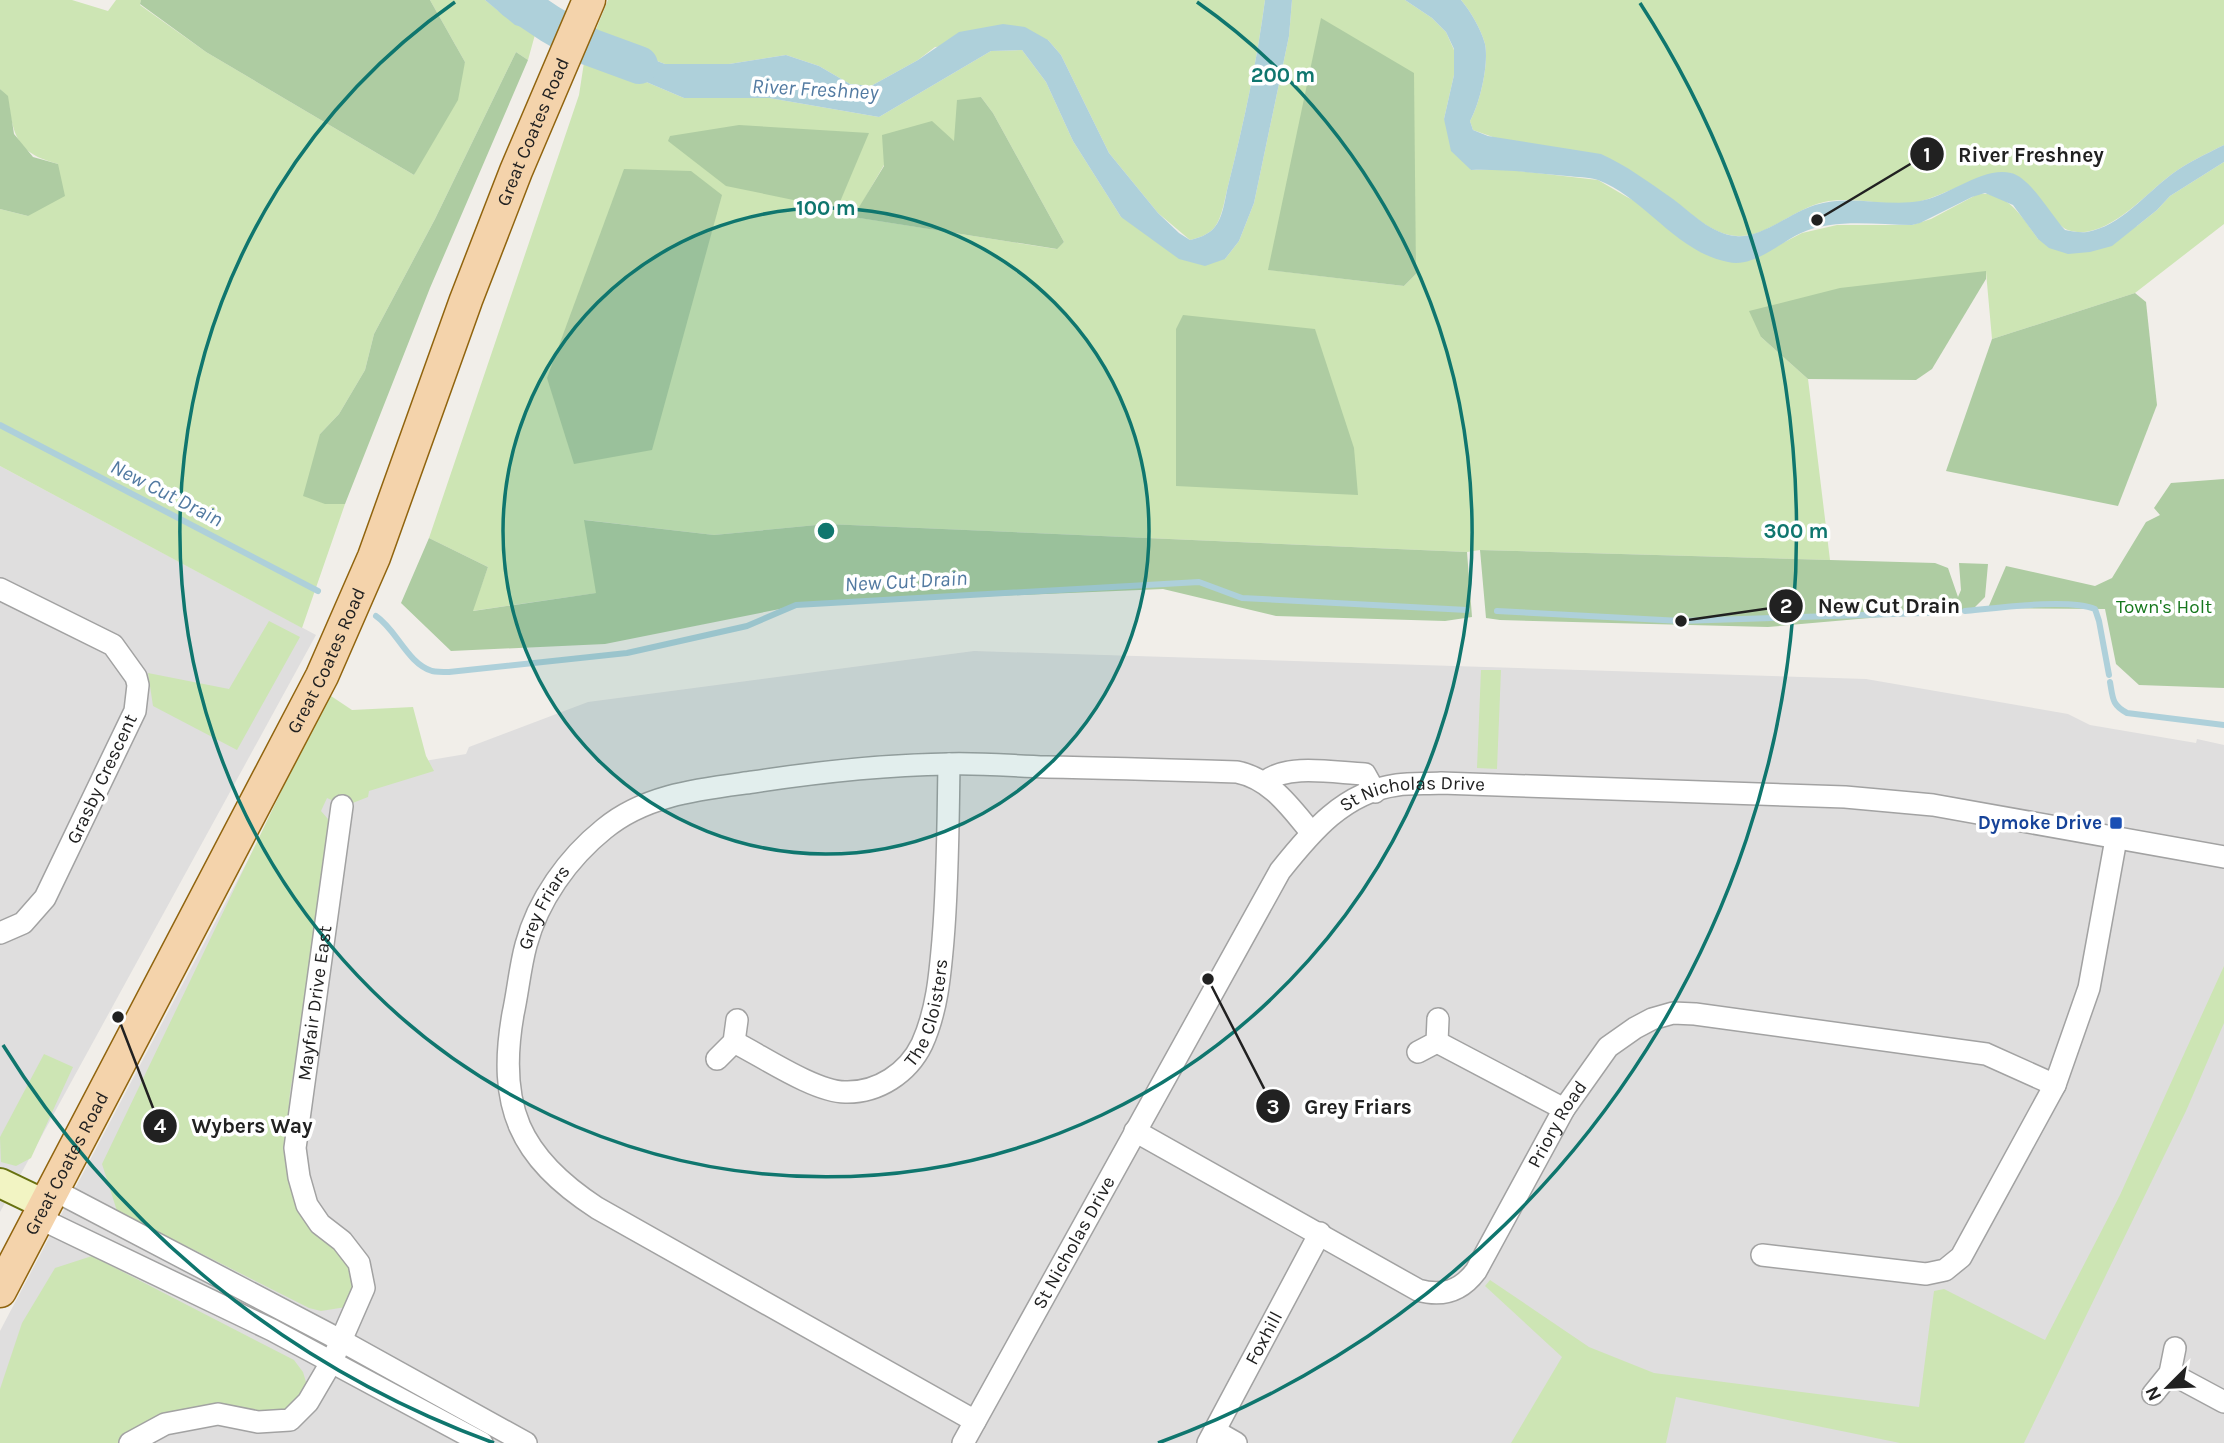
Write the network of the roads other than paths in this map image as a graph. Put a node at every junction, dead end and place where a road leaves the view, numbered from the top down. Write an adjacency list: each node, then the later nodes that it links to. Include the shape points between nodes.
1 (587, 6): 17 (main road, Great Coates Road, via 466,300 362,587 301,716)
2 (0, 589): 10 (street, Grasby Crescent, via 113,645 138,685 135,711 45,898 23,923)
3 (948, 764): 4 (street, Grey Friars, via 1237,772); 12 (street, The Cloisters, via 948,878 939,989 921,1045 908,1064 893,1079 871,1089 844,1092 820,1087 735,1031); 27 (street, Grey Friars, via 832,771 688,791 644,806 604,828 566,867 535,918 526,945 507,1064 521,1131 554,1178)
4 (1265, 782): 5 (street, via 1273,775 1293,771 1365,774); 7 (street, Grey Friars)
5 (1375, 792): 7 (street, St Nicholas Drive, via 1339,808); 8 (street, St Nicholas Drive, via 1395,785 1441,783 1845,797 1933,806)
6 (342, 806): 21 (street, Mayfair Drive East, via 295,1148 307,1205 359,1263 364,1287)
7 (1311, 832): 15 (street, St Nicholas Drive, via 1274,881)
8 (2116, 839): 9 (street, St Nicholas Drive); 13 (street, via 2089,988)
9 (2224, 857)
10 (0, 933)
11 (1438, 1019): 14 (street, via 1427,1047)
12 (718, 1059)
13 (2055, 1085): 14 (street, Priory Road, via 1986,1054 1673,1013 1634,1028 1608,1047); 19 (street, via 1967,1248 1945,1270 1919,1273)
14 (1564, 1109): 18 (street, Priory Road, via 1476,1271 1457,1288 1445,1293 1418,1290)
15 (1135, 1131): 18 (street, Priory Road); 27 (street, St Nicholas Drive)
16 (0, 1183): 17 (street)
17 (46, 1204): 20 (main road, Great Coates Road); 21 (street); 23 (street)
18 (1320, 1233): 28 (street, Foxhill)
19 (1762, 1255)
20 (0, 1291)
21 (340, 1340): 23 (street, Mayfair Drive East); 29 (street)
22 (2175, 1348): 24 (street)
23 (332, 1361): 30 (street, Mayfair Drive East, via 308,1402 290,1420 258,1422 218,1414 165,1424); 31 (street)
24 (2170, 1373): 25 (street); 26 (street)
25 (2153, 1394)
26 (2224, 1402)
27 (975, 1421): 32 (street, St Nicholas Drive)
28 (1211, 1437): 33 (street)
29 (516, 1441)
30 (130, 1443)
31 (482, 1443)
32 (963, 1443)
33 (1236, 1443)

